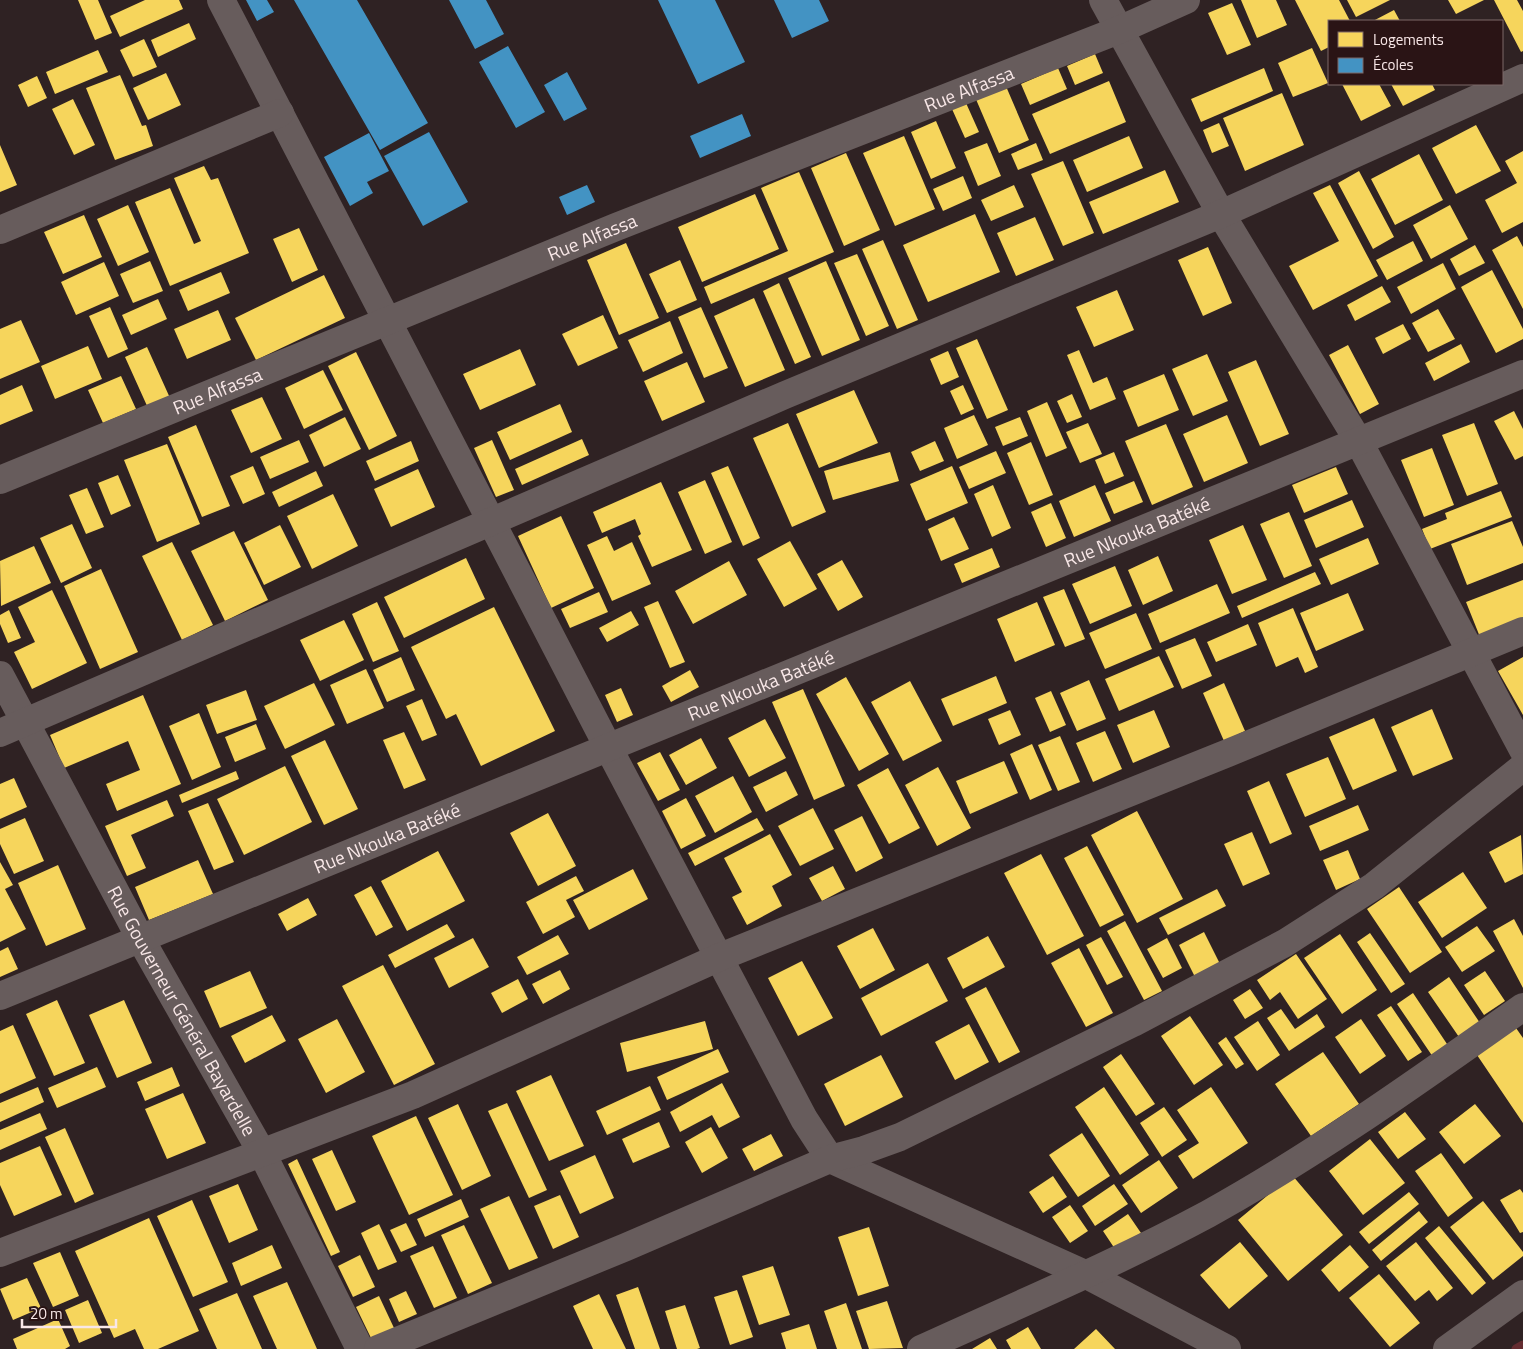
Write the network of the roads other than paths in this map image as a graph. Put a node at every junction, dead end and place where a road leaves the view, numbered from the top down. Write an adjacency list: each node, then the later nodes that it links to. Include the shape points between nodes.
1 (221, 0): 6 (street)
2 (1103, 0): 4 (street)
3 (1186, 0): 4 (street, Rue Alfassa)
4 (1119, 30): 7 (street); 9 (street, Rue Alfassa)
5 (1523, 78): 7 (street)
6 (280, 113): 8 (street); 9 (street)
7 (1221, 214): 11 (street); 13 (street, via 785,395)
8 (0, 230)
9 (385, 320): 12 (street, Rue Alfassa); 13 (street)
10 (1523, 374): 11 (street, Rue Nkouka Batéké)
11 (1359, 442): 15 (street); 19 (street, Rue Nkouka Batéké)
12 (0, 480)
13 (492, 522): 17 (street); 19 (street)
14 (1523, 631): 15 (street)
15 (1469, 652): 20 (street); 23 (street, via 1228,753)
16 (0, 675): 17 (street, Rue Gouverneur Général Bayardelle)
17 (25, 722): 18 (street); 22 (street, Rue Gouverneur Général Bayardelle)
18 (0, 733)
19 (608, 747): 22 (street, Rue Nkouka Batéké); 23 (street)
20 (1523, 750)
21 (1523, 767): 27 (street, via 1374,886 1285,944 1133,1023 900,1136)
22 (140, 938): 24 (street, Rue Nkouka Batéké); 26 (street, Rue Gouverneur Général Bayardelle)
23 (720, 957): 26 (street, via 413,1095); 27 (street, via 804,1119)
24 (0, 996)
25 (1523, 1006): 29 (street, via 1399,1095 1289,1165 1208,1214)
26 (262, 1153): 28 (street); 31 (street, Rue Gouverneur Général Bayardelle)
27 (830, 1159): 29 (street); 32 (street, via 626,1248)
28 (0, 1252)
29 (1085, 1274): 33 (street); 34 (street)
30 (1523, 1294): 35 (street)
31 (360, 1349)
32 (378, 1349)
33 (921, 1349)
34 (1228, 1349)
35 (1447, 1349)

